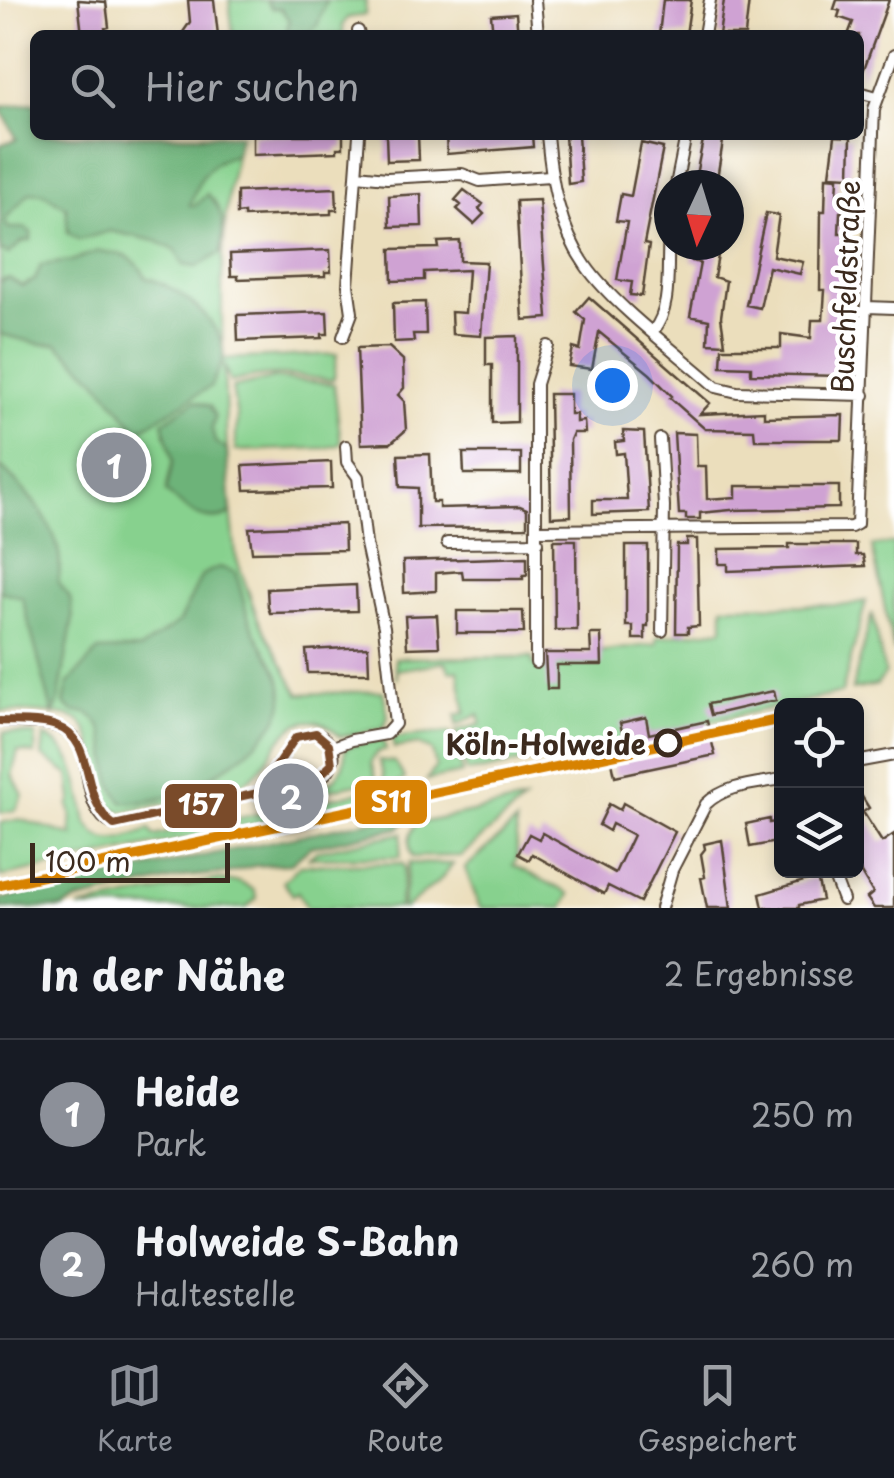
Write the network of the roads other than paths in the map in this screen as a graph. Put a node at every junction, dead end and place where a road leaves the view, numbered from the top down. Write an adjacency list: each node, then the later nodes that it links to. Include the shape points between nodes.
1 (535, 0): 3 (street)
2 (710, 0): 4 (street)
3 (538, 30)
4 (705, 30)
5 (894, 55): 7 (street, Buschfeldstraße)
6 (864, 93): 7 (street)
7 (876, 97): 15 (street, Buschfeldstraße)
8 (359, 140): 12 (street)
9 (547, 140): 13 (street)
10 (685, 140): 11 (street)
11 (679, 170)
12 (357, 176): 13 (street, via 462,174 480,182); 18 (street, via 348,285 352,314)
13 (550, 176): 17 (street, via 584,265)
14 (667, 260): 17 (street, via 663,314)
15 (867, 307): 16 (street); 20 (street, Buschfeldstraße)
16 (894, 308)
17 (653, 331): 20 (street, via 726,391)
18 (343, 337)
19 (548, 346): 24 (street, via 536,384)
20 (864, 395): 23 (street, Buschfeldstraße, via 857,524)
21 (660, 439): 23 (street)
22 (346, 446): 29 (street, via 358,477 395,718 386,734)
23 (662, 529): 24 (street); 26 (street)
24 (538, 536): 25 (street); 27 (street)
25 (447, 543)
26 (662, 631)
27 (536, 663)
28 (0, 721): 33 (street, via 70,734 81,750 94,805 114,826)
29 (333, 748): 33 (street, via 333,764 323,777); 33 (street, via 316,733 296,737)
30 (894, 755): 31 (street)
31 (864, 761)
32 (774, 780): 36 (street, via 730,789 706,804)
33 (259, 792)
34 (835, 878): 35 (street)
35 (844, 900)
36 (661, 908)

